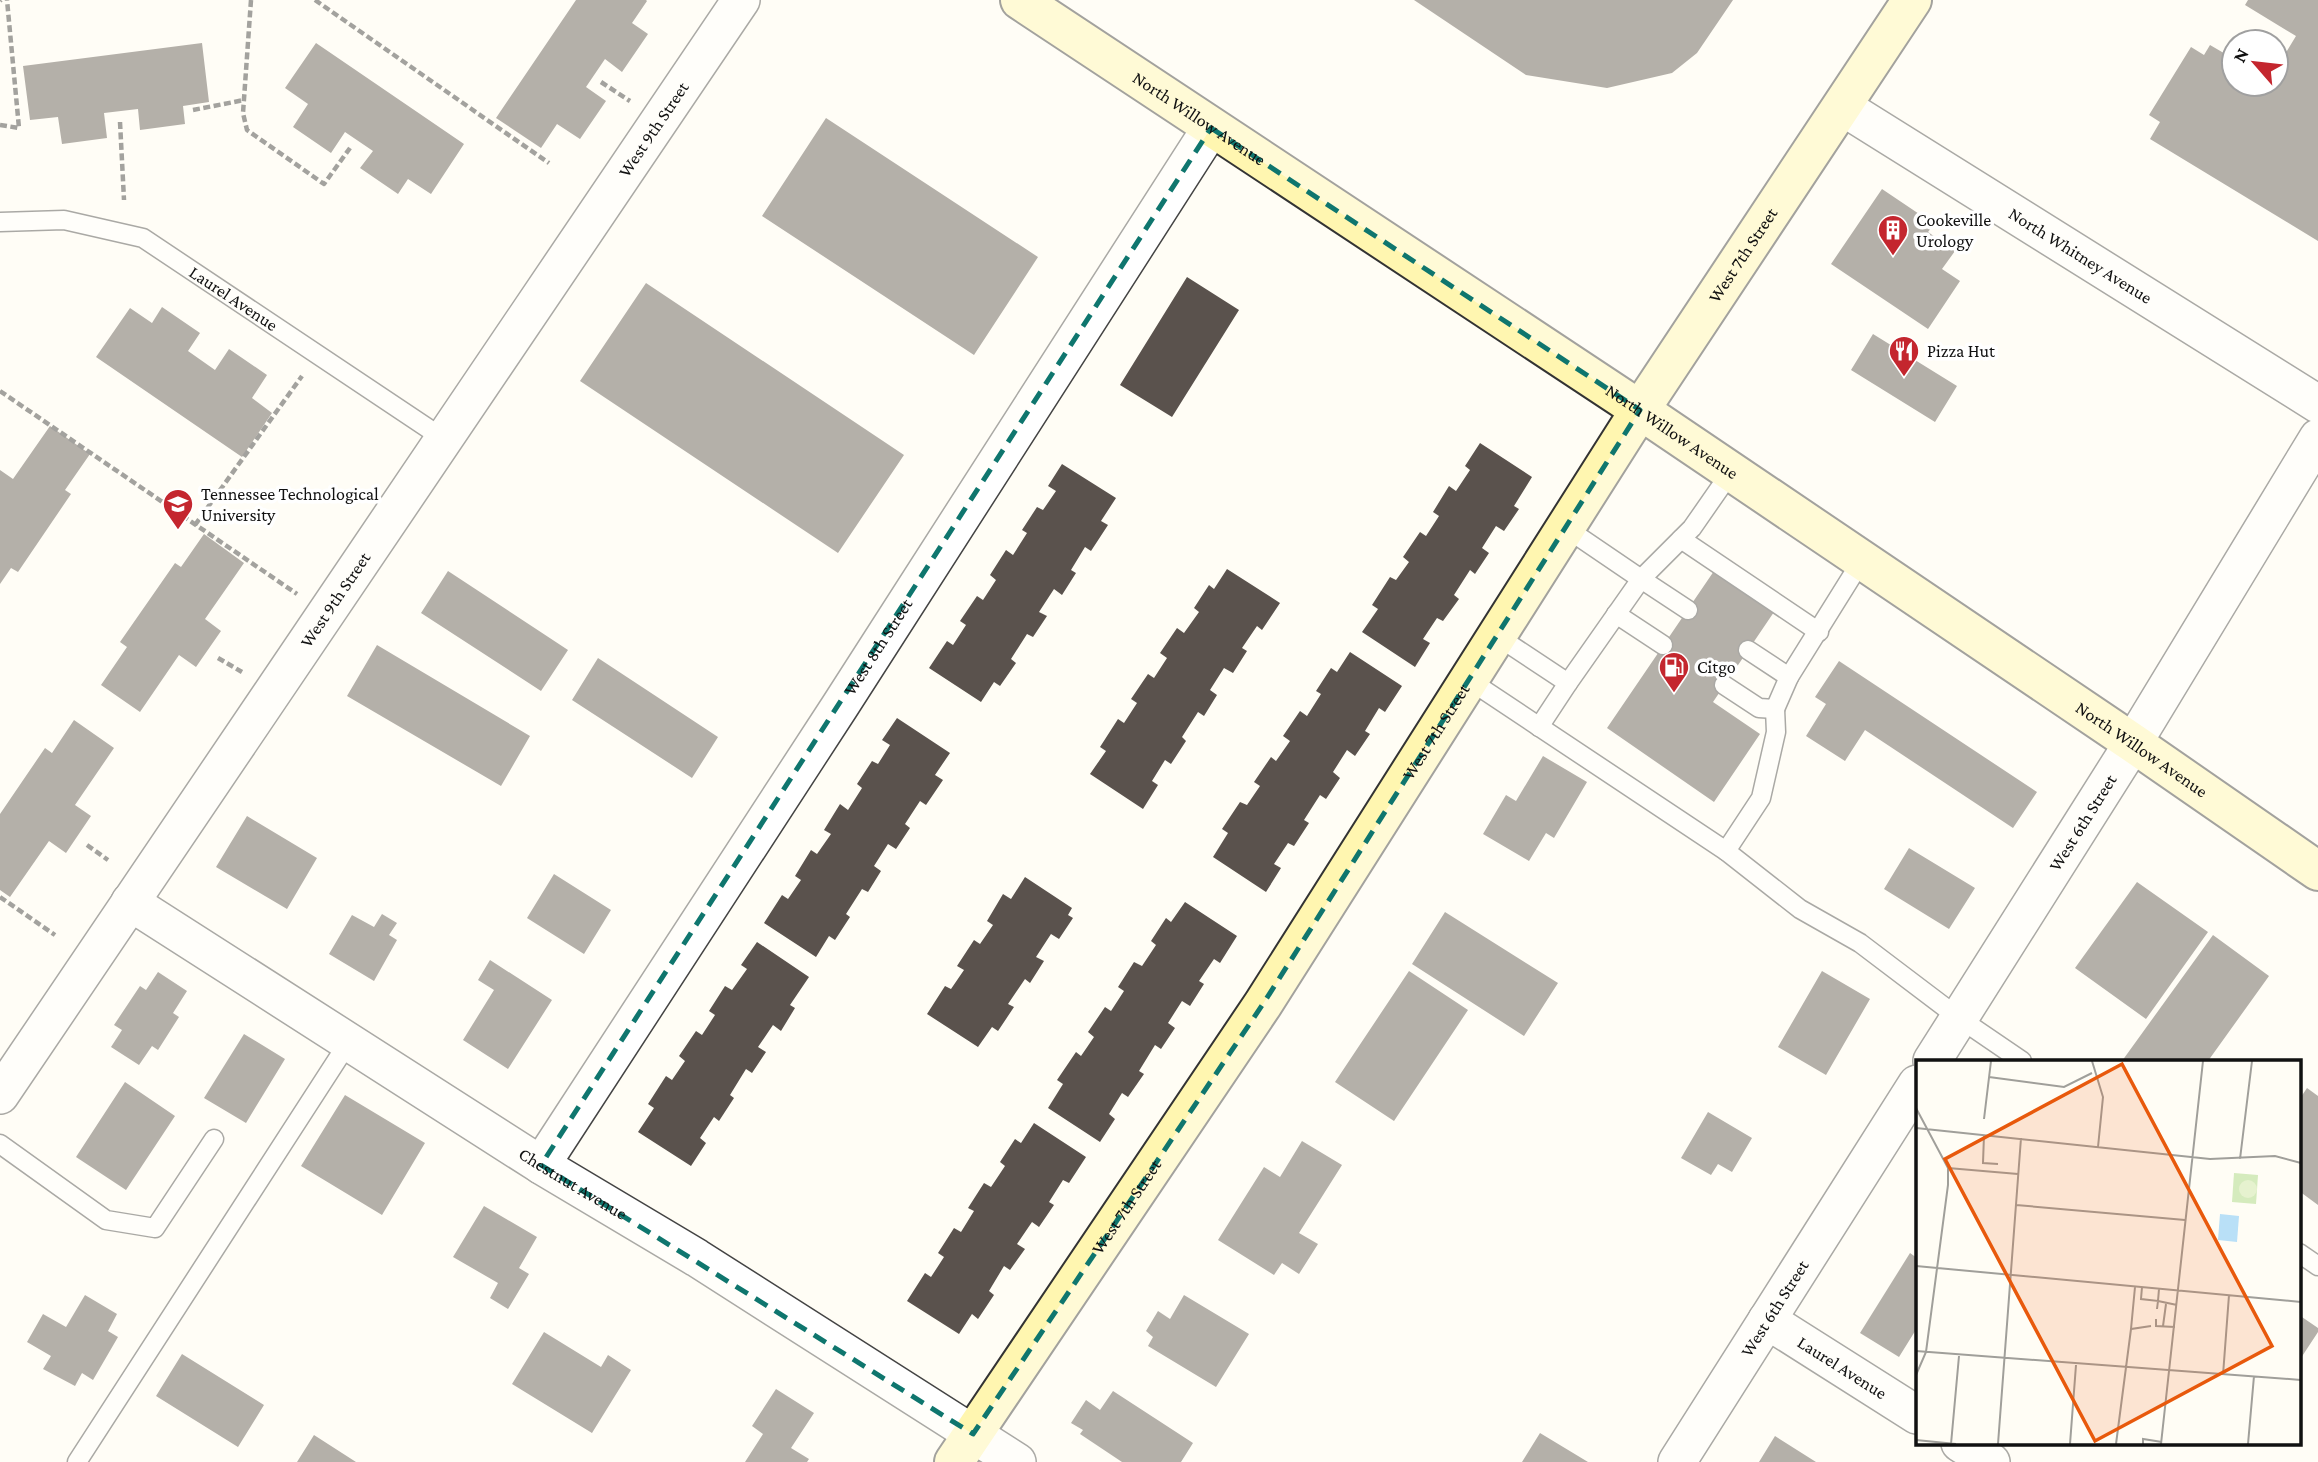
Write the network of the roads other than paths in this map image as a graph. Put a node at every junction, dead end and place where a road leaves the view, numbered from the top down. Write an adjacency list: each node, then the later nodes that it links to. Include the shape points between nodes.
1 (741, 0): 10 (street, West 9th Street)
2 (1020, 0): 5 (street, North Willow Avenue)
3 (1912, 0): 4 (street, West 7th Street)
4 (1843, 107): 7 (street, North Whitney Avenue); 8 (street, West 7th Street)
5 (1211, 128): 8 (street, North Willow Avenue); 40 (street, West 8th Street)
6 (0, 222): 10 (lane, Laurel Avenue, via 64,220 143,238)
7 (2318, 404)
8 (1640, 410): 11 (street, North Willow Avenue); 12 (street, West 7th Street)
9 (2318, 438): 28 (street, West 6th Street)
10 (444, 439): 31 (street, West 9th Street)
11 (1731, 472): 13 (lane); 14 (street, North Willow Avenue)
12 (1566, 528): 15 (lane); 19 (street, West 7th Street)
13 (1681, 539): 15 (lane); 18 (lane)
14 (1862, 560): 18 (lane); 28 (street, North Willow Avenue)
15 (1641, 579): 16 (lane); 17 (lane)
16 (1688, 610)
17 (1616, 614): 20 (lane); 24 (lane)
18 (1819, 632): 22 (lane)
19 (1497, 636): 23 (street, West 7th Street); 24 (lane)
20 (1663, 645)
21 (1748, 650): 22 (lane)
22 (1789, 677): 26 (lane)
23 (1469, 680): 27 (lane); 46 (street, West 7th Street, via 1264,1004)
24 (1568, 683): 27 (lane)
25 (1724, 685): 26 (lane, via 1759,708)
26 (1776, 709): 29 (lane, via 1776,732 1761,798)
27 (1539, 727): 29 (lane)
28 (2133, 743): 30 (street, North Willow Avenue); 32 (street, West 6th Street)
29 (1726, 851): 32 (lane, via 1800,909 1860,943)
30 (2318, 871)
31 (130, 902): 33 (street, Chestnut Avenue); 37 (street, West 9th Street)
32 (1959, 1018): 34 (street, West 6th Street); 35 (lane)
33 (348, 1043): 40 (street, Chestnut Avenue); 47 (lane)
34 (1932, 1060)
35 (2021, 1060)
36 (1916, 1086): 43 (street, West 6th Street)
37 (0, 1096)
38 (214, 1139): 39 (lane, via 155,1228 106,1220)
39 (0, 1144)
40 (541, 1165): 46 (street, Chestnut Avenue, via 719,1272)
41 (2300, 1254): 42 (lane)
42 (2318, 1266)
43 (1768, 1320): 44 (street, Laurel Avenue); 49 (street, West 6th Street)
44 (1916, 1414)
45 (1963, 1444): 50 (street)
46 (964, 1448): 48 (street, Chestnut Avenue)
47 (77, 1462)
48 (1017, 1462)
49 (1676, 1462)
50 (1991, 1462)

